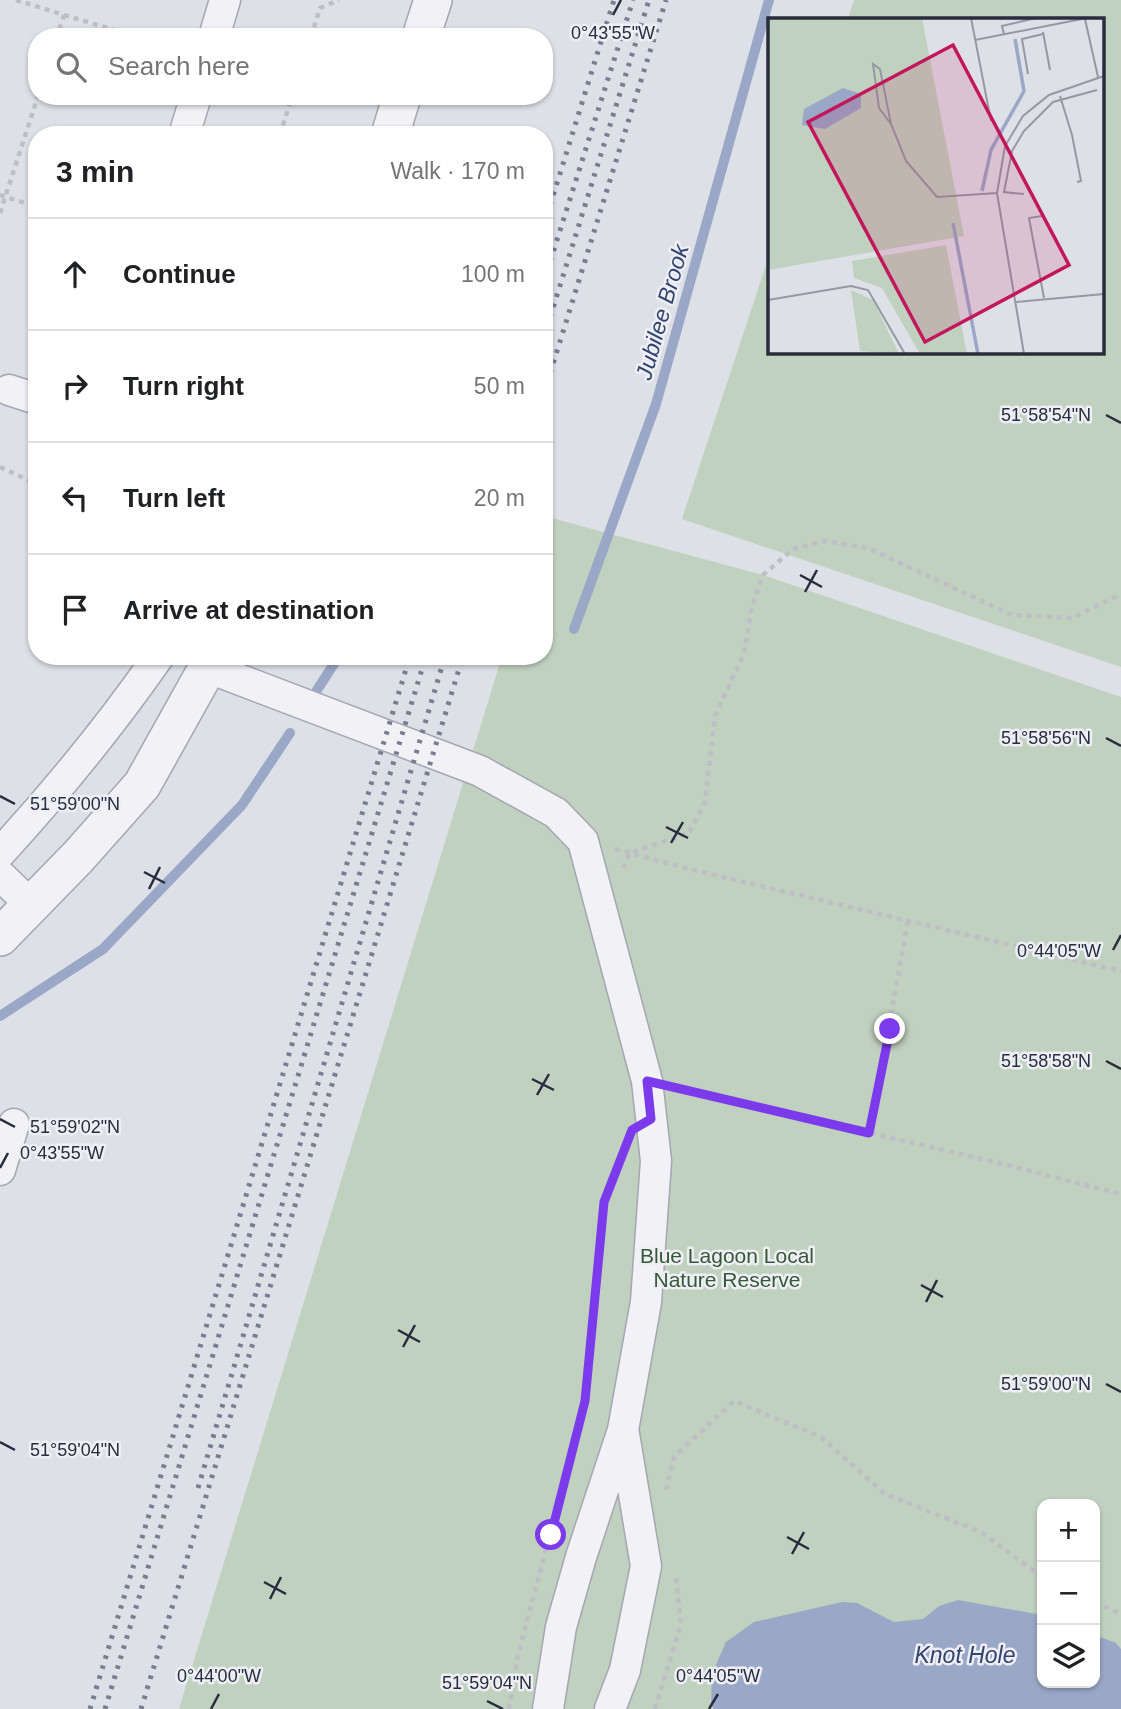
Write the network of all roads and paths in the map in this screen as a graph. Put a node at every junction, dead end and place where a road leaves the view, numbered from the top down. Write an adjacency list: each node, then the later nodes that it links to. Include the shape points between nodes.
1 (16, 0): 5 (path)
2 (225, 0): 8 (street)
3 (339, 0): 9 (path, via 320,8)
4 (433, 0): 10 (street)
5 (64, 15): 6 (path); 7 (path)
6 (60, 28)
7 (108, 28)
8 (217, 28)
9 (314, 28)
10 (424, 28)
11 (34, 105): 18 (path)
12 (193, 105): 15 (street)
13 (289, 105): 16 (path)
14 (399, 105): 17 (street)
15 (187, 126)
16 (283, 126)
17 (393, 126)
18 (3, 196): 19 (path); 20 (path)
19 (28, 204)
20 (0, 213)
21 (9, 390): 22 (street)
22 (28, 396)
23 (0, 467): 24 (path)
24 (28, 480)
25 (1121, 594): 31 (path, via 1072,618 1012,615 868,548 825,541 793,549 763,575 759,585 744,653 715,716 705,802 689,833)
26 (153, 665): 30 (street, via 82,758)
27 (210, 665): 33 (street, via 142,785)
28 (219, 665): 29 (street, via 480,771 556,813)
29 (583, 841): 31 (path); 37 (street)
30 (0, 853)
31 (630, 853): 34 (path)
32 (0, 875): 33 (street)
33 (32, 906): 35 (street)
34 (908, 921): 36 (path); 40 (path)
35 (0, 937)
36 (1121, 971)
37 (647, 1081): 38 (street); 40 (path)
38 (651, 1119): 43 (street, via 656,1161 646,1303); 49 (path, via 632,1130 604,1202 585,1401 518,1655)
39 (14, 1124): 41 (street)
40 (869, 1133): 42 (path)
41 (0, 1170)
42 (1121, 1194)
43 (624, 1430): 50 (street, via 561,1627); 51 (street, via 646,1566 625,1670)
44 (665, 1496): 45 (path, via 674,1457 734,1401 821,1437 885,1494 981,1532)
45 (1037, 1573)
46 (676, 1574): 52 (path, via 681,1624)
47 (1100, 1604): 48 (path)
48 (1121, 1614)
49 (509, 1709)
50 (548, 1709)
51 (610, 1709)
52 (656, 1709)

